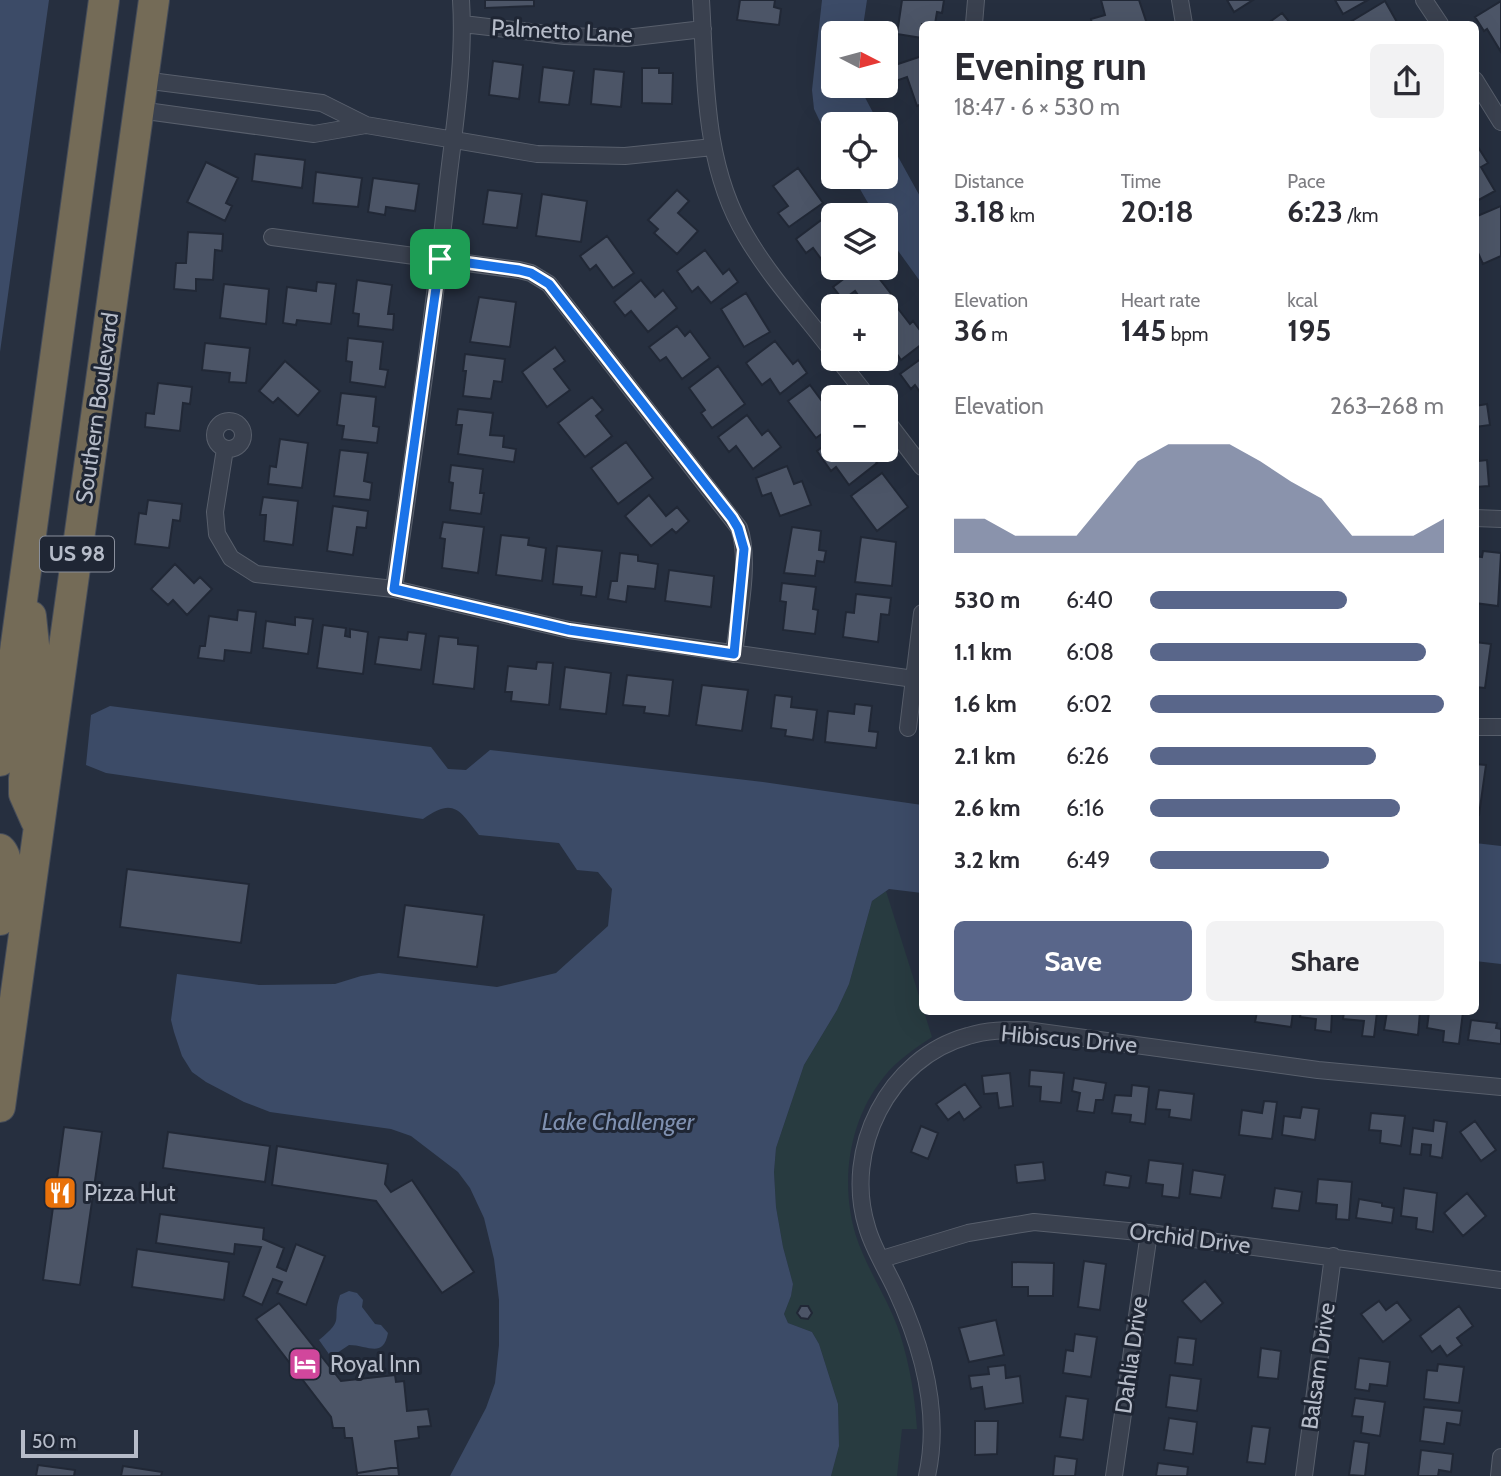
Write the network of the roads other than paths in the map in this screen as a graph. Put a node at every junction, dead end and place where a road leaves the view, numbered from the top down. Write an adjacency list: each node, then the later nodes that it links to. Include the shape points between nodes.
1 (104, 0): 30 (highway, Southern Boulevard / US 98)
2 (153, 0): 13 (highway, Southern Boulevard / US 98)
3 (461, 0): 11 (street)
4 (701, 0): 12 (street)
5 (976, 0): 8 (street)
6 (1180, 0): 9 (street)
7 (1424, 0): 10 (street)
8 (974, 21)
9 (1184, 21)
10 (1438, 21)
11 (463, 24): 12 (street, Palmetto Lane, via 626,38); 18 (street)
12 (703, 29): 19 (street)
13 (143, 80): 15 (highway, Southern Boulevard / US 98); 17 (street, via 322,103)
14 (1479, 86): 16 (street)
15 (139, 110): 17 (street, via 314,134); 39 (highway, Southern Boulevard / US 98)
16 (1501, 122)
17 (366, 125): 18 (street)
18 (453, 140): 19 (street, via 537,154 587,156); 21 (street)
19 (713, 147): 22 (street, via 721,181 746,236)
20 (272, 237): 21 (street)
21 (440, 259): 31 (street); 33 (street, via 519,270 549,284 732,518 744,549)
22 (821, 336)
23 (847, 371): 24 (street)
24 (859, 385)
25 (898, 436): 27 (street)
26 (225, 449): 31 (street, via 215,512 217,534 231,558 256,574)
27 (919, 463)
28 (1479, 518): 29 (street)
29 (1501, 519)
30 (27, 567): 38 (highway, Southern Boulevard / US 98); 39 (highway, via 38,683 24,794)
31 (394, 589): 33 (street, via 569,630)
32 (919, 638): 34 (street)
33 (734, 654): 34 (street)
34 (914, 679): 37 (street)
35 (1479, 727): 36 (street)
36 (1501, 727)
37 (908, 728)
38 (0, 761)
39 (39, 827): 43 (highway, Southern Boulevard / US 98)
40 (0, 849): 41 (highway, via 7,867)
41 (0, 920)
42 (0, 1024): 43 (highway)
43 (5, 1070): 45 (highway, Southern Boulevard / US 98)
44 (1501, 1087): 48 (street, Hibiscus Drive, via 1318,1069 1026,1030 966,1036 911,1067 881,1104 872,1124 862,1167 861,1198 867,1228)
45 (0, 1107)
46 (1149, 1233): 47 (street, Orchid Drive); 48 (street, Orchid Drive, via 1034,1222 968,1233); 51 (street, Dahlia Drive)
47 (1333, 1256): 49 (street, Orchid Drive); 52 (street, Balsam Drive)
48 (882, 1259): 50 (street, Hibiscus Drive, via 927,1376 932,1440)
49 (1501, 1280)
50 (927, 1476)
51 (1114, 1476)
52 (1304, 1476)

